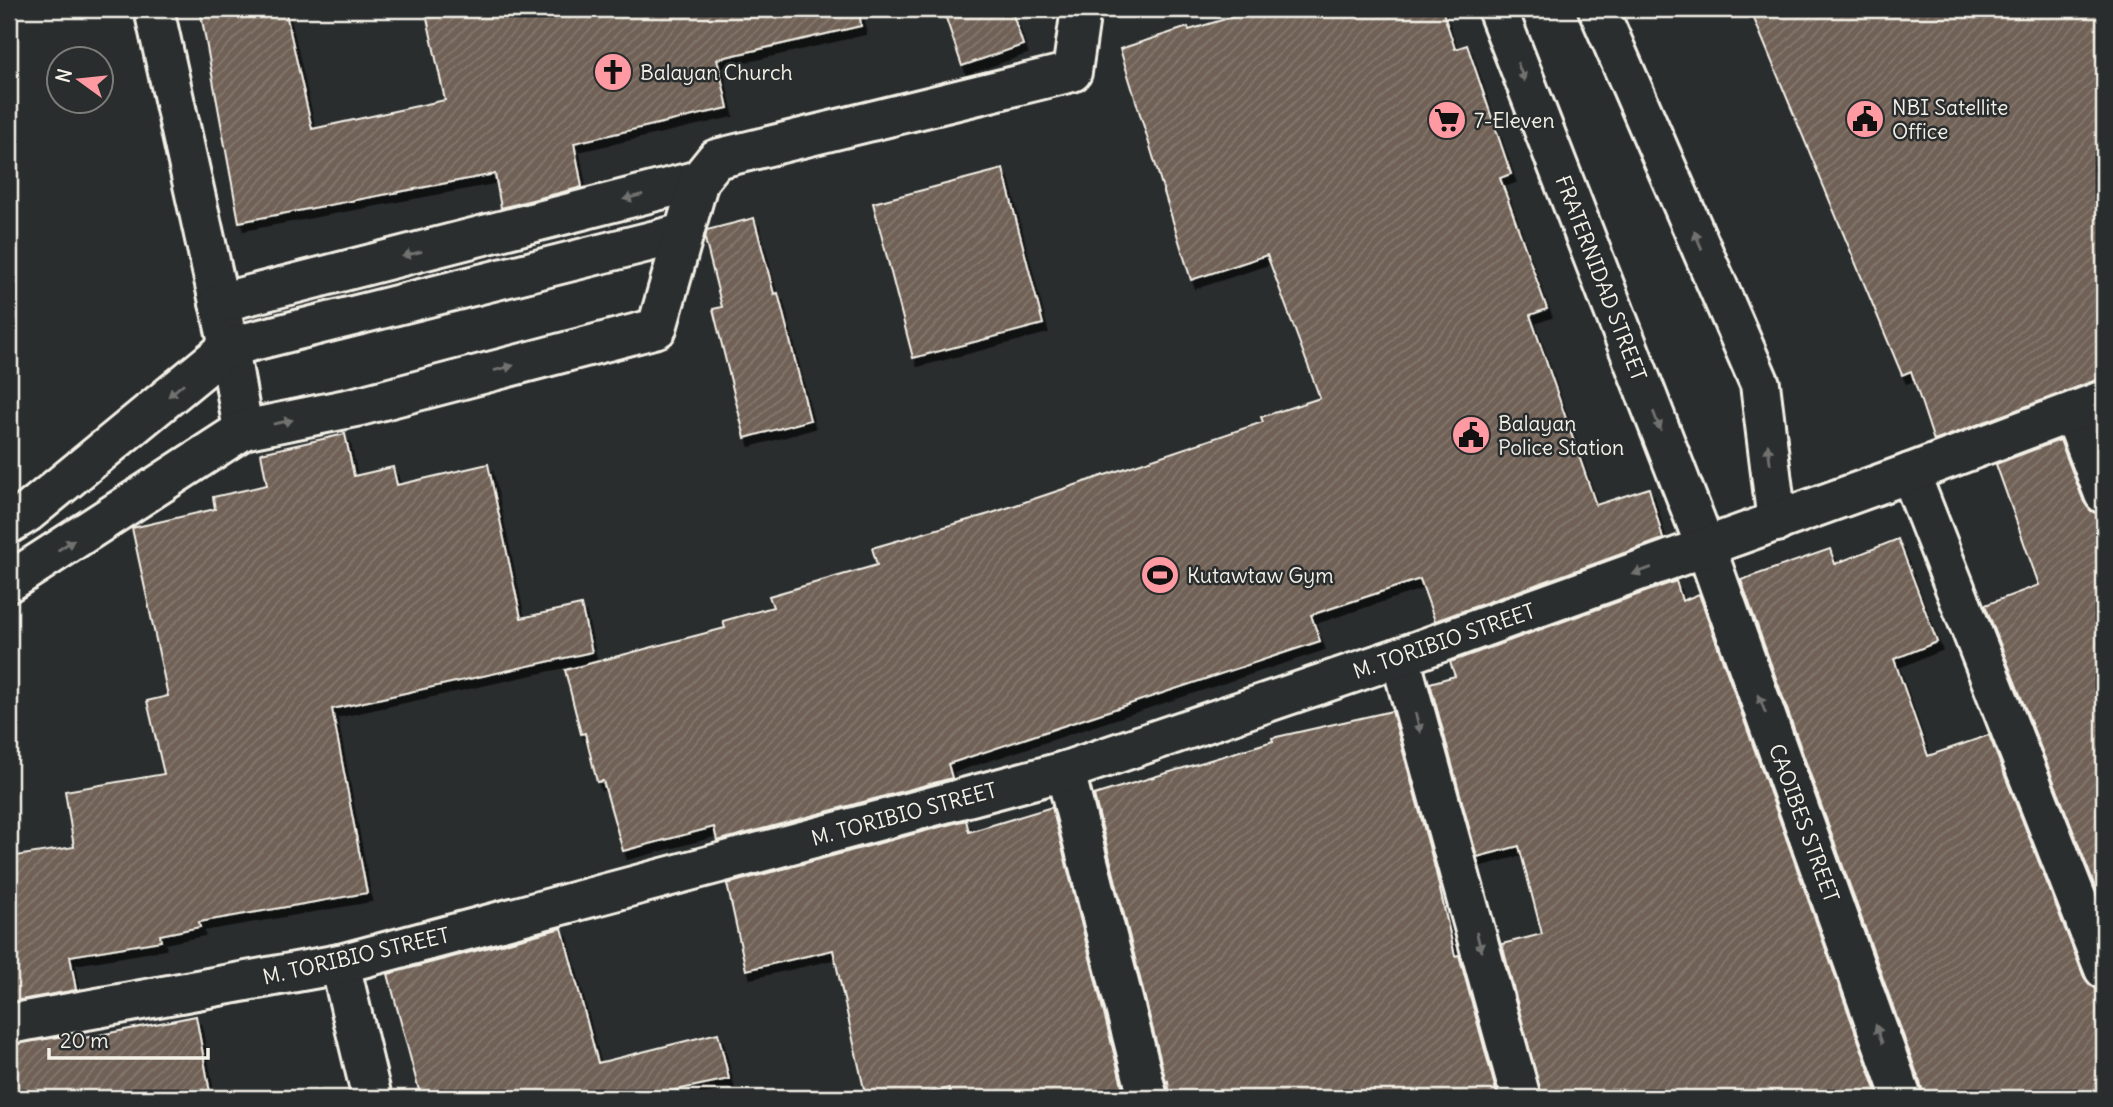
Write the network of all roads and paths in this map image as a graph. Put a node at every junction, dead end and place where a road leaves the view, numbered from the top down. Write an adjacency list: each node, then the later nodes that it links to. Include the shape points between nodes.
1 (154, 9): 7 (street)
2 (1081, 9): 5 (street, via 1072,72 716,159)
3 (1497, 9): 15 (street, FRATERNIDAD STREET, one-way to 15)
4 (1598, 9): 13 (street, one-way to 4, via 1760,384)
5 (699, 180): 6 (street); 7 (street, one-way to 7)
6 (684, 233): 8 (street); 10 (street, one-way to 6, via 356,407 657,328)
7 (219, 303): 8 (street)
8 (229, 346): 10 (street); 14 (street, one-way to 14)
9 (2088, 406): 11 (street, M. TORIBIO STREET); 12 (street)
10 (243, 430): 16 (street, one-way to 10)
11 (1910, 473): 13 (street, M. TORIBIO STREET); 20 (street)
12 (2104, 494)
13 (1777, 522): 15 (street, M. TORIBIO STREET)
14 (9, 524)
15 (1706, 548): 17 (street, M. TORIBIO STREET, one-way to 17); 25 (street, CAOIBES STREET, one-way to 15)
16 (9, 583)
17 (1400, 657): 18 (street, M. TORIBIO STREET); 24 (street, one-way to 24)
18 (1065, 771): 19 (street, M. TORIBIO STREET); 23 (street)
19 (340, 964): 21 (street, M. TORIBIO STREET); 22 (street)
20 (2104, 969)
21 (9, 1024)
22 (372, 1098)
23 (1149, 1098)
24 (1521, 1098)
25 (1902, 1098)

